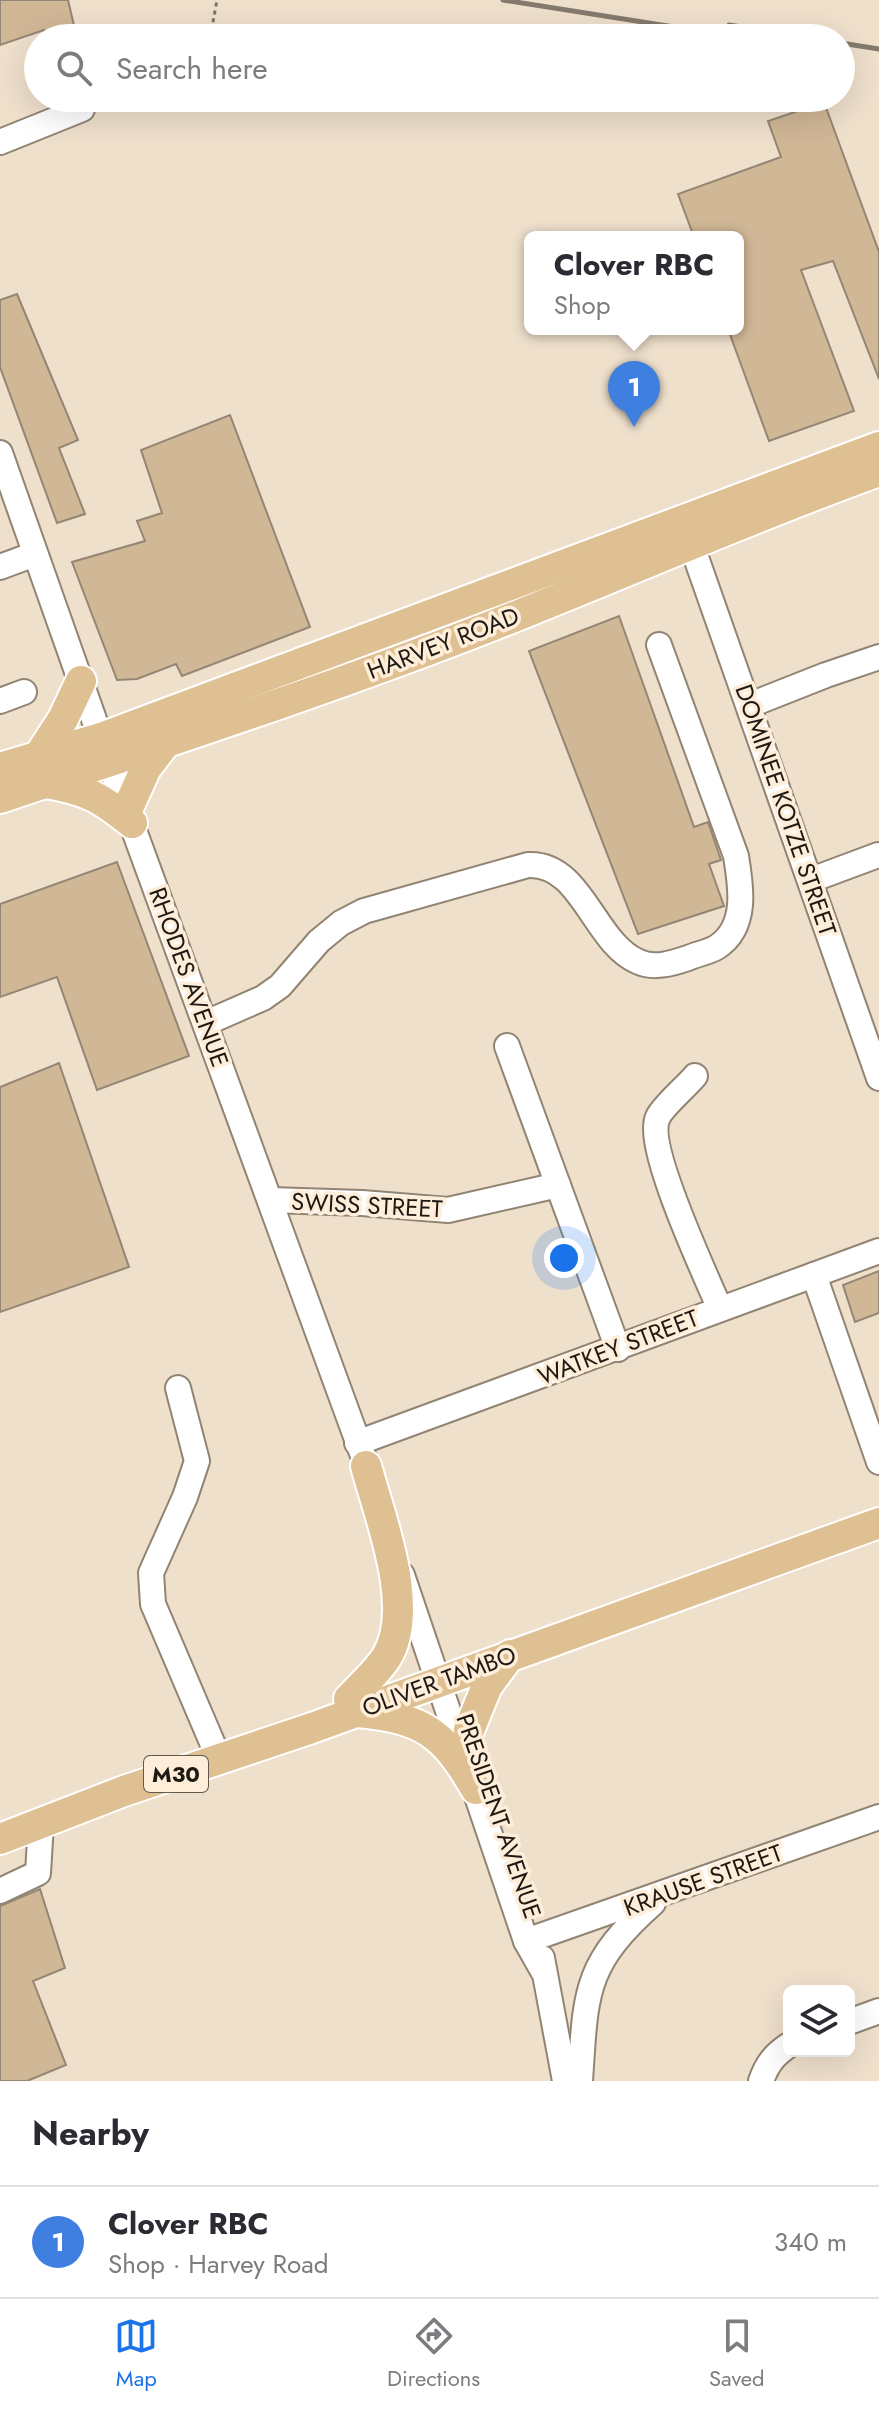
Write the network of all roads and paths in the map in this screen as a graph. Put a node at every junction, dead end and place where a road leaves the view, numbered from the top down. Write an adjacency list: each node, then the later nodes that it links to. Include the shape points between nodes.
1 (217, 0): 2 (path)
2 (213, 24)
3 (75, 112): 4 (street)
4 (0, 142)
5 (879, 447): 8 (main road, HARVEY ROAD)
6 (0, 453): 9 (street, RHODES AVENUE)
7 (879, 471): 8 (main road, HARVEY ROAD)
8 (687, 532): 16 (street, DOMINEE KOTZE STREET); 17 (main road, HARVEY ROAD, via 493,626); 18 (main road, HARVEY ROAD)
9 (35, 554): 10 (street); 13 (street, RHODES AVENUE)
10 (0, 567)
11 (659, 645): 25 (street, via 736,856 739,914 731,933 716,947 677,962 639,963 608,935 560,873 528,865 364,911 319,941 280,986)
12 (879, 657): 16 (street)
13 (81, 681): 18 (street, RHODES AVENUE); 20 (main road)
14 (24, 692): 15 (street)
15 (0, 701)
16 (750, 705): 24 (street, DOMINEE KOTZE STREET)
17 (166, 742): 18 (main road, HARVEY ROAD); 22 (main road, via 146,768)
18 (105, 750): 20 (main road, HARVEY ROAD); 22 (street, RHODES AVENUE)
19 (0, 768): 20 (main road, HARVEY ROAD)
20 (43, 770): 21 (main road, HARVEY ROAD); 22 (main road)
21 (0, 798)
22 (130, 817): 25 (street, RHODES AVENUE)
23 (879, 851): 24 (street)
24 (811, 880): 27 (street, DOMINEE KOTZE STREET)
25 (206, 1023): 30 (street, RHODES AVENUE)
26 (507, 1046): 29 (street)
27 (877, 1066)
28 (695, 1076): 33 (street, via 657,1117 656,1138 662,1166)
29 (558, 1185): 30 (street, SWISS STREET, via 448,1210); 34 (street)
30 (270, 1200): 36 (street, RHODES AVENUE)
31 (879, 1251): 32 (street, WATKEY STREET)
32 (814, 1275): 33 (street, WATKEY STREET); 37 (street)
33 (720, 1309): 34 (street, WATKEY STREET)
34 (618, 1349): 36 (street, WATKEY STREET)
35 (178, 1388): 44 (street, via 197,1461 151,1573 153,1604)
36 (362, 1455): 41 (street, RHODES AVENUE); 42 (main road, via 392,1565 399,1618 386,1658)
37 (879, 1462)
38 (879, 1507): 41 (main road, OLIVER TAMBO / M30)
39 (879, 1523): 40 (main road, OLIVER TAMBO / M30)
40 (510, 1655): 41 (main road, OLIVER TAMBO / M30); 43 (main road, via 487,1686)
41 (442, 1672): 42 (main road, OLIVER TAMBO / M30); 43 (street, PRESIDENT AVENUE); 46 (street, PRESIDENT AVENUE)
42 (350, 1705): 44 (main road, OLIVER TAMBO / M30); 45 (main road, OLIVER TAMBO / M30); 46 (main road, via 415,1723 442,1739)
43 (469, 1730): 53 (street, PRESIDENT AVENUE)
44 (214, 1747): 45 (main road, OLIVER TAMBO / M30)
45 (122, 1785): 48 (main road, OLIVER TAMBO / M30); 49 (main road, OLIVER TAMBO / M30)
46 (476, 1789): 53 (street, PRESIDENT AVENUE)
47 (879, 1817): 52 (street, KRAUSE STREET)
48 (0, 1823)
49 (41, 1823): 50 (main road, OLIVER TAMBO / M30); 51 (street, via 38,1873)
50 (0, 1839)
51 (0, 1891)
52 (661, 1896): 53 (street, KRAUSE STREET); 58 (street, via 630,1923 598,1965 589,1988)
53 (534, 1939): 57 (street, PRESIDENT AVENUE)
54 (879, 2011): 55 (street)
55 (855, 2020)
56 (783, 2049): 59 (street, via 774,2055)
57 (565, 2081)
58 (580, 2081)
59 (761, 2081)

